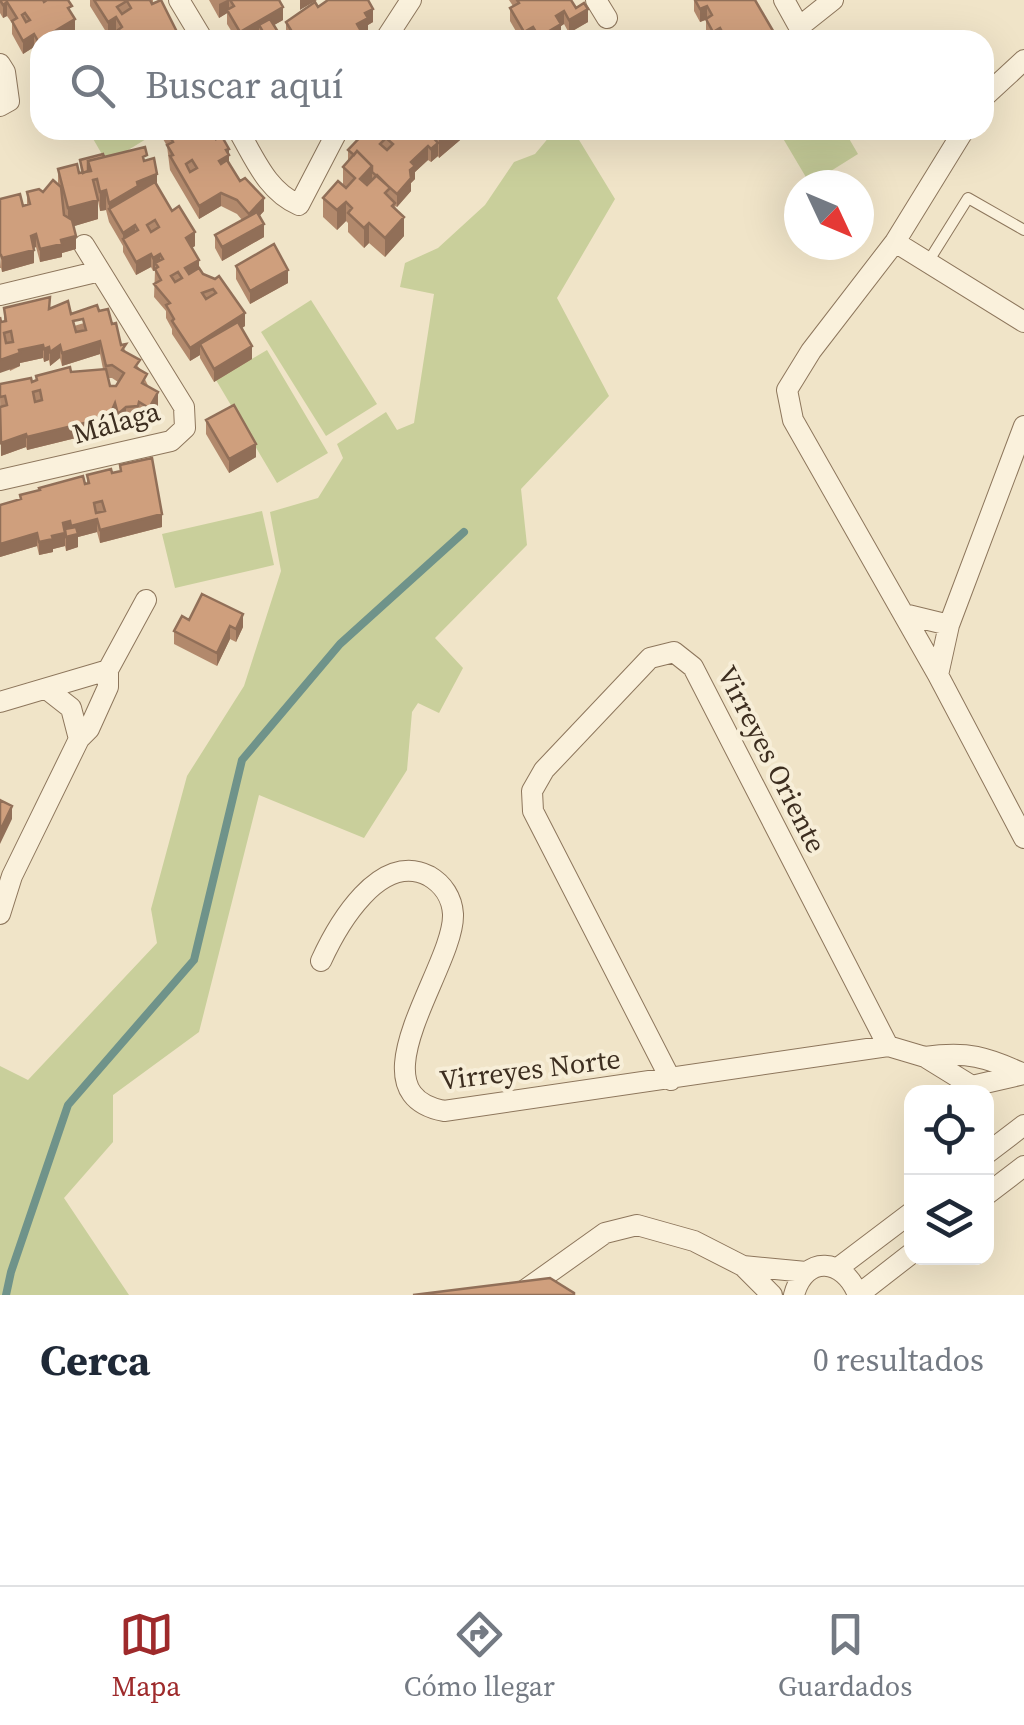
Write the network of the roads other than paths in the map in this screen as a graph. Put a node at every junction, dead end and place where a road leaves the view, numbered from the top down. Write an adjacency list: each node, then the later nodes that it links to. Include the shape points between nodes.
1 (180, 0): 5 (street)
2 (784, 0): 3 (street, via 799,27)
3 (833, 0)
4 (399, 5): 6 (street)
5 (197, 30)
6 (389, 30)
7 (1024, 60): 9 (street)
8 (0, 64): 10 (street, via 9,101)
9 (994, 88)
10 (0, 106)
11 (244, 140): 12 (street, via 267,180 299,204)
12 (333, 140)
13 (958, 140): 15 (street)
14 (1024, 230): 17 (lane, via 968,198)
15 (895, 242): 17 (street); 24 (street, via 787,390 793,420)
16 (84, 245): 18 (street, Málaga)
17 (928, 262): 20 (street)
18 (100, 271): 19 (street); 22 (street, Málaga, via 184,406 185,428 171,440)
19 (0, 295)
20 (1024, 322)
21 (1024, 426): 25 (street)
22 (0, 480)
23 (146, 600): 26 (street)
24 (904, 614): 25 (street); 27 (street)
25 (948, 625): 27 (street)
26 (108, 670): 28 (street); 30 (street, via 108,688)
27 (938, 674): 31 (street)
28 (48, 690): 29 (street); 30 (street, via 71,708)
29 (0, 702)
30 (79, 739): 32 (street)
31 (1024, 838)
32 (6, 881): 33 (street)
33 (0, 914)
34 (321, 961): 38 (street, Virreyes Norte, via 362,896 392,875 426,874 448,894 452,913 449,938 404,1052 408,1091 417,1102 444,1112)
35 (888, 1046): 36 (street, Virreyes Norte); 38 (street, Virreyes Norte); 38 (street, Virreyes Oriente, via 693,667 674,652 650,658 532,791 533,811)
36 (925, 1058): 37 (street, Virreyes Norte, via 983,1056); 37 (street, Virreyes Norte, via 972,1086)
37 (1024, 1074)
38 (671, 1080)
39 (1024, 1124): 40 (street)
40 (994, 1148)
41 (1024, 1166): 42 (street)
42 (994, 1189)
43 (904, 1218): 46 (street)
44 (904, 1259): 51 (street)
45 (743, 1266): 47 (street); 48 (street, via 694,1241 637,1225 605,1233); 49 (street)
46 (838, 1268): 47 (street); 51 (street)
47 (806, 1272): 50 (street)
48 (518, 1295)
49 (772, 1295)
50 (794, 1295)
51 (858, 1295)

